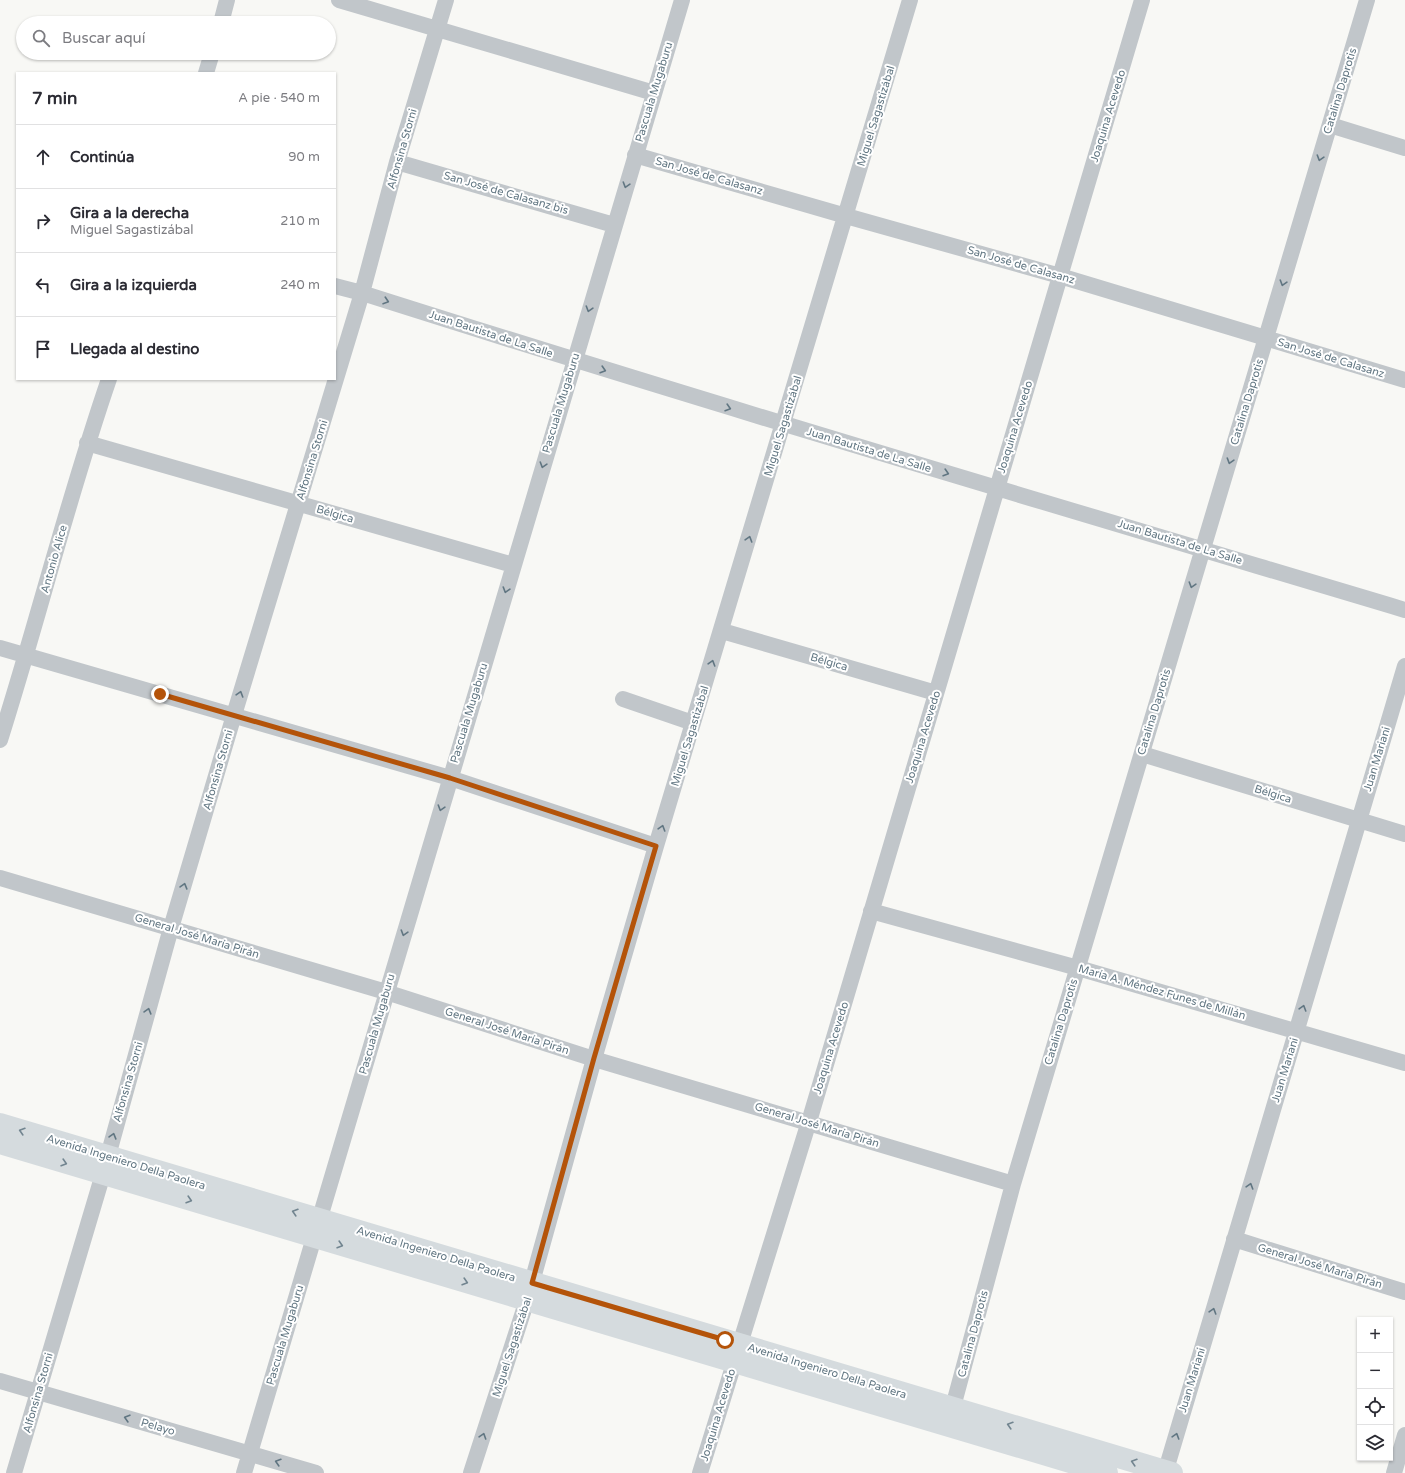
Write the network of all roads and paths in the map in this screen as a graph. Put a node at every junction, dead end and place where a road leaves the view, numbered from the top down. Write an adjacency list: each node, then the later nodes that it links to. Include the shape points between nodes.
1 (228, 0): 8 (street)
2 (339, 0): 9 (street)
3 (446, 0): 9 (street, Alfonsina Storni)
4 (682, 0): 12 (street, Pascuala Mugaburu)
5 (910, 0): 17 (street, Miguel Sagastizábal)
6 (1142, 0): 19 (street, Joaquina Acevedo)
7 (1367, 0): 13 (street, Catalina Daprotis)
8 (223, 16)
9 (438, 29): 12 (street); 16 (street, Alfonsina Storni)
10 (210, 60): 11 (street)
11 (206, 72)
12 (654, 93): 15 (street, Pascuala Mugaburu)
13 (1330, 125): 14 (street); 22 (street, Catalina Daprotis, one-way to 22)
14 (1405, 148)
15 (635, 155): 17 (street, San José de Calasanz); 18 (street, Pascuala Mugaburu, one-way to 18)
16 (397, 162): 18 (street, San José de Calasanz bis); 21 (street, Alfonsina Storni)
17 (846, 216): 19 (street, San José de Calasanz); 28 (street, Miguel Sagastizábal)
18 (614, 225): 23 (street, Pascuala Mugaburu, one-way to 23)
19 (1060, 276): 22 (street, San José de Calasanz); 30 (street, Joaquina Acevedo)
20 (336, 286): 21 (street, Juan Bautista de La Salle)
21 (362, 293): 23 (street, Juan Bautista de La Salle, one-way to 23); 24 (street, Alfonsina Storni)
22 (1266, 338): 27 (street, San José de Calasanz); 32 (street, Catalina Daprotis, one-way to 32)
23 (574, 361): 28 (street, Juan Bautista de La Salle, one-way to 28); 33 (street, Pascuala Mugaburu, one-way to 33)
24 (336, 379)
25 (109, 380): 29 (street, Antonio Alice)
26 (336, 380): 31 (street, Alfonsina Storni)
27 (1405, 380)
28 (783, 424): 30 (street, Juan Bautista de La Salle, one-way to 30); 35 (street, Miguel Sagastizábal, one-way to 28)
29 (87, 442): 31 (street, Bélgica); 37 (street, Antonio Alice)
30 (997, 488): 32 (street, Juan Bautista de La Salle); 39 (street, Joaquina Acevedo)
31 (298, 504): 33 (street, Bélgica); 41 (street, Alfonsina Storni, one-way to 31)
32 (1203, 549): 34 (street, Juan Bautista de La Salle); 44 (street, Catalina Daprotis, one-way to 44)
33 (513, 564): 45 (street, Pascuala Mugaburu, one-way to 45)
34 (1405, 610)
35 (722, 631): 39 (street, Bélgica); 42 (street, Miguel Sagastizábal, one-way to 35)
36 (0, 648): 37 (street)
37 (26, 656): 41 (street); 43 (street, Antonio Alice)
38 (1405, 666): 46 (street, Juan Mariani)
39 (936, 693): 50 (street, Joaquina Acevedo)
40 (623, 699): 42 (street)
41 (234, 715): 45 (street); 51 (street, Alfonsina Storni, one-way to 41)
42 (693, 723): 48 (street, Miguel Sagastizábal, one-way to 42)
43 (0, 740)
44 (1142, 754): 46 (street, Bélgica); 52 (street, Catalina Daprotis)
45 (450, 778): 48 (street); 53 (street, Pascuala Mugaburu, one-way to 53)
46 (1359, 820): 47 (street, Bélgica); 54 (street, Juan Mariani, one-way to 46)
47 (1405, 834)
48 (656, 846): 55 (street, Miguel Sagastizábal)
49 (0, 878): 51 (street, General José María Pirán)
50 (871, 911): 52 (street, María A. Méndez Funes de Millán); 57 (street, Joaquina Acevedo)
51 (171, 928): 53 (street, General José María Pirán); 60 (street, Alfonsina Storni, one-way to 51)
52 (1078, 968): 54 (street, María A. Méndez Funes de Millán); 61 (street, Catalina Daprotis)
53 (386, 992): 55 (street, General José María Pirán); 62 (street, Pascuala Mugaburu)
54 (1296, 1031): 56 (street, María A. Méndez Funes de Millán); 63 (street, Juan Mariani, one-way to 54)
55 (594, 1058): 57 (street, General José María Pirán); 64 (street, Miguel Sagastizábal)
56 (1405, 1063)
57 (808, 1123): 61 (street, General José María Pirán); 66 (street, Joaquina Acevedo)
58 (0, 1124): 60 (main road, Avenida Ingeniero Della Paolera, one-way to 58)
59 (0, 1144): 60 (main road, Avenida Ingeniero Della Paolera, one-way to 60)
60 (105, 1165): 62 (main road, Avenida Ingeniero Della Paolera); 68 (street, Alfonsina Storni)
61 (1014, 1184): 69 (street, Catalina Daprotis)
62 (317, 1228): 64 (main road, Avenida Ingeniero Della Paolera); 71 (street, Pascuala Mugaburu)
63 (1234, 1239): 65 (street, General José María Pirán); 72 (street, Juan Mariani, one-way to 63)
64 (529, 1292): 66 (main road, Avenida Ingeniero Della Paolera); 76 (street, Miguel Sagastizábal, one-way to 64)
65 (1405, 1292)
66 (737, 1353): 69 (main road, Avenida Ingeniero Della Paolera); 77 (street, Joaquina Acevedo)
67 (0, 1381): 68 (street, Pelayo)
68 (38, 1393): 71 (street, Pelayo, one-way to 68); 73 (street, Alfonsina Storni)
69 (950, 1417): 72 (main road, Avenida Ingeniero Della Paolera, one-way to 69); 78 (main road, Avenida Ingeniero Della Paolera)
70 (1405, 1434): 79 (street)
71 (250, 1453): 74 (street, Pascuala Mugaburu); 75 (street, Pelayo, one-way to 71)
72 (1167, 1472)
73 (14, 1473)
74 (244, 1473)
75 (316, 1473)
76 (471, 1473)
77 (700, 1473)
78 (1107, 1473)
79 (1394, 1473)

